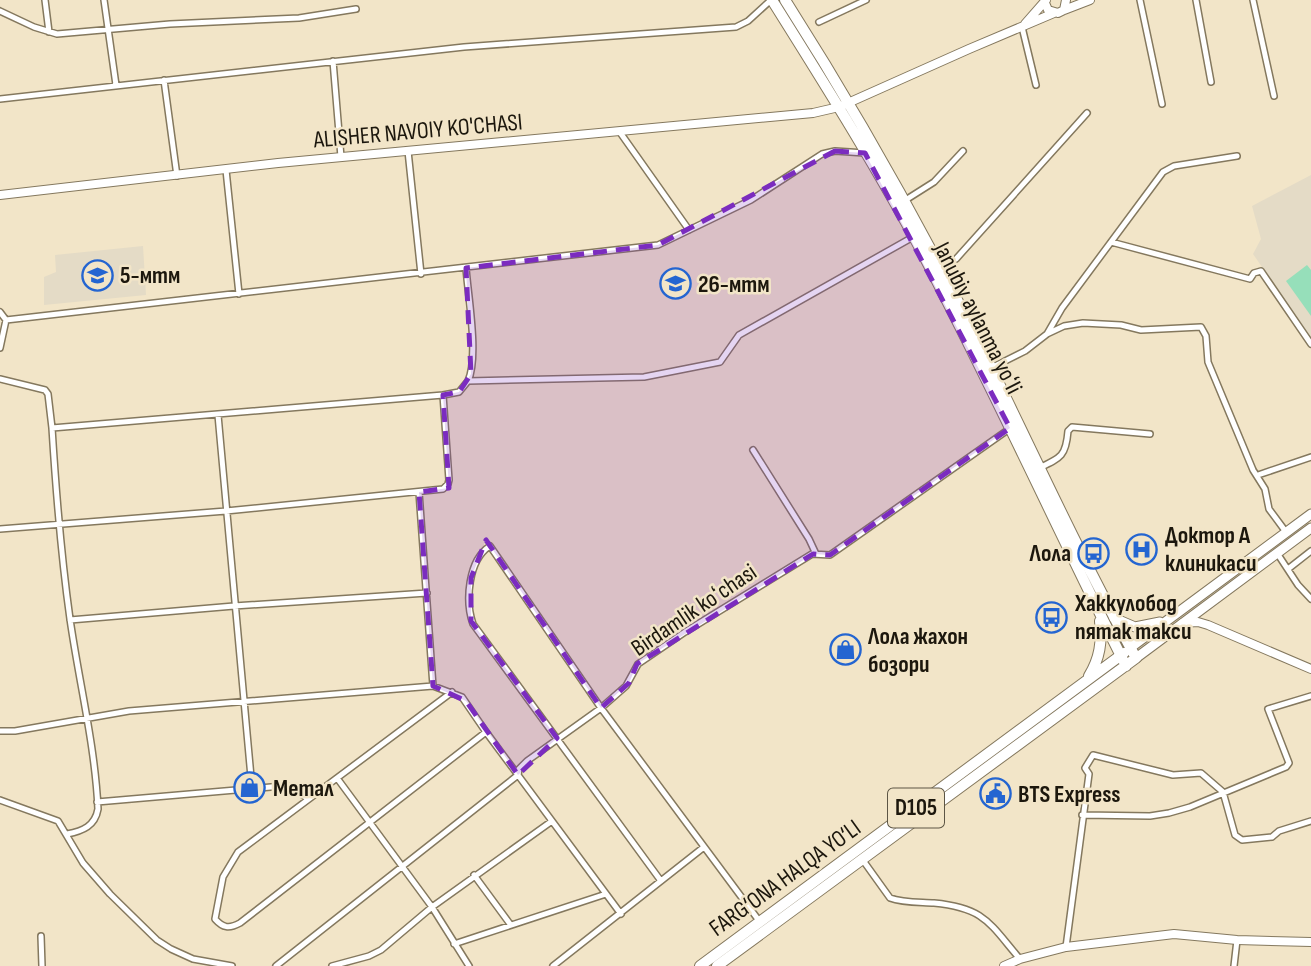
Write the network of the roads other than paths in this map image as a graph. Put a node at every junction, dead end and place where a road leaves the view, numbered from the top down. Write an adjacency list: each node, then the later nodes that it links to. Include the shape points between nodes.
1 (45, 0): 18 (street)
2 (104, 0): 17 (street)
3 (772, 0): 19 (street, via 736,27); 27 (highway, Janubiy aylanma yoʻli)
4 (785, 0): 27 (highway, Janubiy aylanma yoʻli)
5 (866, 0): 15 (street)
6 (1090, 0): 11 (main road, ALISHER NAVOIY KO'CHASI)
7 (1140, 0): 26 (street)
8 (1196, 0): 21 (street)
9 (1253, 0): 24 (street)
10 (1045, 1): 14 (main road); 16 (main road)
11 (1065, 5): 14 (main road, ALISHER NAVOIY KO'CHASI)
12 (356, 9): 17 (street, via 299,18)
13 (0, 10): 18 (street)
14 (1054, 13): 16 (main road, ALISHER NAVOIY KO'CHASI)
15 (819, 22)
16 (1022, 27): 23 (street); 27 (main road, ALISHER NAVOIY KO'CHASI)
17 (108, 30): 18 (street); 22 (street)
18 (49, 32)
19 (333, 61): 20 (street); 34 (street)
20 (164, 79): 22 (street); 36 (street)
21 (1211, 82)
22 (116, 85): 25 (street)
23 (1037, 85)
24 (1274, 96)
25 (0, 99)
26 (1162, 104)
27 (844, 105): 29 (main road, ALISHER NAVOIY KO'CHASI, via 813,113); 32 (highway, Janubiy aylanma yoʻli); 38 (highway, Janubiy aylanma yoʻli)
28 (1087, 113): 43 (street, via 956,260)
29 (619, 131): 30 (main road, ALISHER NAVOIY KO'CHASI); 39 (street)
30 (408, 151): 34 (main road, ALISHER NAVOIY KO'CHASI); 44 (street)
31 (963, 151): 38 (street, via 934,182)
32 (865, 152): 39 (street, via 822,154 751,200); 40 (highway, Janubiy aylanma yoʻli)
33 (1237, 156): 41 (street, via 1166,170)
34 (341, 157): 35 (main road, ALISHER NAVOIY KO'CHASI)
35 (226, 170): 36 (main road, ALISHER NAVOIY KO'CHASI); 45 (street)
36 (177, 176): 37 (main road, ALISHER NAVOIY KO'CHASI)
37 (0, 195)
38 (904, 201): 43 (highway, Janubiy aylanma yoʻli)
39 (689, 230): 42 (street, via 658,245)
40 (914, 237): 53 (street, via 739,335 715,364 645,377); 56 (highway, Janubiy aylanma yoʻli)
41 (1111, 242): 48 (street); 49 (street, via 1250,279 1261,271)
42 (466, 268): 44 (street); 53 (street, via 471,330)
43 (941, 269): 51 (highway, Janubiy aylanma yoʻli)
44 (421, 274): 45 (street)
45 (239, 294): 47 (street)
46 (0, 312): 47 (street)
47 (6, 320): 50 (street)
48 (1047, 334): 51 (street); 62 (street, via 1083,323 1141,330 1202,327 1217,386)
49 (1311, 344)
50 (0, 348)
51 (991, 368): 56 (highway, Janubiy aylanma yoʻli)
52 (0, 379): 57 (street, via 45,390)
53 (468, 381): 54 (street, via 459,392)
54 (443, 395): 55 (street); 63 (street, via 448,484)
55 (218, 415): 57 (street); 64 (street)
56 (1014, 426): 61 (highway, Janubiy aylanma yoʻli); 72 (street, Birdamlik koʻchasi, via 830,555); 77 (highway, Janubiy aylanma yoʻli)
57 (52, 428): 66 (street)
58 (1150, 434): 61 (street, via 1072,427 1062,455)
59 (753, 450): 72 (street)
60 (1311, 457): 62 (street)
61 (1039, 468): 79 (highway, Janubiy aylanma yoʻli)
62 (1258, 475): 69 (street, via 1269,509)
63 (419, 492): 64 (street); 74 (street)
64 (226, 511): 66 (street); 76 (street)
65 (1311, 514): 69 (main road, D105)
66 (58, 524): 68 (street); 80 (street)
67 (1311, 528): 71 (main road, D105)
68 (0, 529)
69 (1286, 532): 78 (main road, D105)
70 (1311, 551): 73 (street)
71 (1277, 553): 73 (street); 81 (main road, D105)
72 (816, 554): 92 (street, Birdamlik koʻchasi, via 638,664 626,686)
73 (1288, 569): 75 (street)
74 (428, 593): 76 (street); 88 (street)
75 (1311, 599)
76 (234, 606): 80 (street); 91 (street)
77 (1099, 613): 83 (highway, Janubiy aylanma yoʻli); 87 (highway, via 1099,656)
78 (1171, 617): 79 (main road, via 1135,627); 82 (main road, D105)
79 (1114, 618): 82 (highway, Janubiy aylanma yoʻli)
80 (71, 621): 93 (street)
81 (1182, 623): 84 (main road, D105); 86 (main road, via 1208,625)
82 (1130, 648): 83 (highway, FARG‘ONA HALQA YO‘LI / D105); 84 (highway, Janubiy aylanma yoʻli)
83 (1121, 655): 85 (highway, Janubiy aylanma yoʻli); 87 (highway, FARG‘ONA HALQA YO‘LI / D105)
84 (1136, 658): 85 (highway, FARG‘ONA HALQA YO‘LI / D105)
85 (1126, 666): 110 (highway, FARG‘ONA HALQA YO‘LI / D105)
86 (1311, 668)
87 (1086, 682): 117 (highway, FARG‘ONA HALQA YO‘LI / D105)
88 (433, 686): 89 (street); 91 (street)
89 (452, 692): 95 (street, via 466,701); 98 (street)
90 (1311, 696): 100 (street, via 1268,709 1288,765)
91 (243, 702): 93 (street); 99 (street)
92 (601, 708): 96 (street, Birdamlik koʻchasi); 96 (street, via 490,546 485,549 471,578 471,621); 109 (street)
93 (87, 717): 94 (street); 103 (street)
94 (0, 730)
95 (486, 732): 97 (street); 107 (street)
96 (557, 738): 97 (street, Birdamlik koʻchasi, via 522,765); 113 (street)
97 (518, 775): 105 (street); 111 (street, Birdamlik koʻchasi)
98 (337, 778): 101 (street); 107 (street)
99 (252, 788): 101 (street, via 291,786); 103 (street)
100 (1223, 792): 104 (street, via 1190,807 1150,816); 104 (street, via 1200,773 1173,775 1093,755 1085,768 1089,774); 106 (street, via 1235,835 1242,840 1272,837)
101 (308, 799): 107 (street, via 233,858 216,905 215,919 221,926 240,923)
102 (0, 800): 108 (street, via 58,821)
103 (97, 802): 108 (street, via 98,813 91,824)
104 (1082, 816): 123 (street)
105 (552, 821): 112 (street); 114 (street)
106 (1311, 821)
107 (370, 822): 111 (street)
108 (67, 834): 126 (street, via 83,863 157,940 193,958)
109 (704, 847): 113 (street); 117 (street)
110 (862, 859): 124 (street, via 890,898 971,909); 132 (highway, FARG‘ONA HALQA YO‘LI / D105)
111 (402, 865): 115 (street); 127 (street, Birdamlik koʻchasi)
112 (474, 876): 115 (street); 118 (street)
113 (662, 881): 116 (street)
114 (606, 894): 116 (street); 118 (street)
115 (432, 907): 122 (street); 128 (street, via 381,950)
116 (621, 914): 130 (street)
117 (760, 922): 131 (highway, FARG‘ONA HALQA YO‘LI / D105)
118 (510, 924): 122 (street)
119 (41, 936): 125 (street)
120 (1237, 940): 121 (main road); 123 (main road, via 1174,934); 134 (street)
121 (1311, 942)
122 (454, 944): 129 (street)
123 (1066, 947): 124 (main road)
124 (1020, 959): 133 (main road)
125 (42, 966)
126 (232, 966)
127 (276, 966)
128 (332, 966)
129 (469, 966)
130 (553, 966)
131 (700, 966)
132 (717, 966)
133 (1004, 966)
134 (1234, 966)

